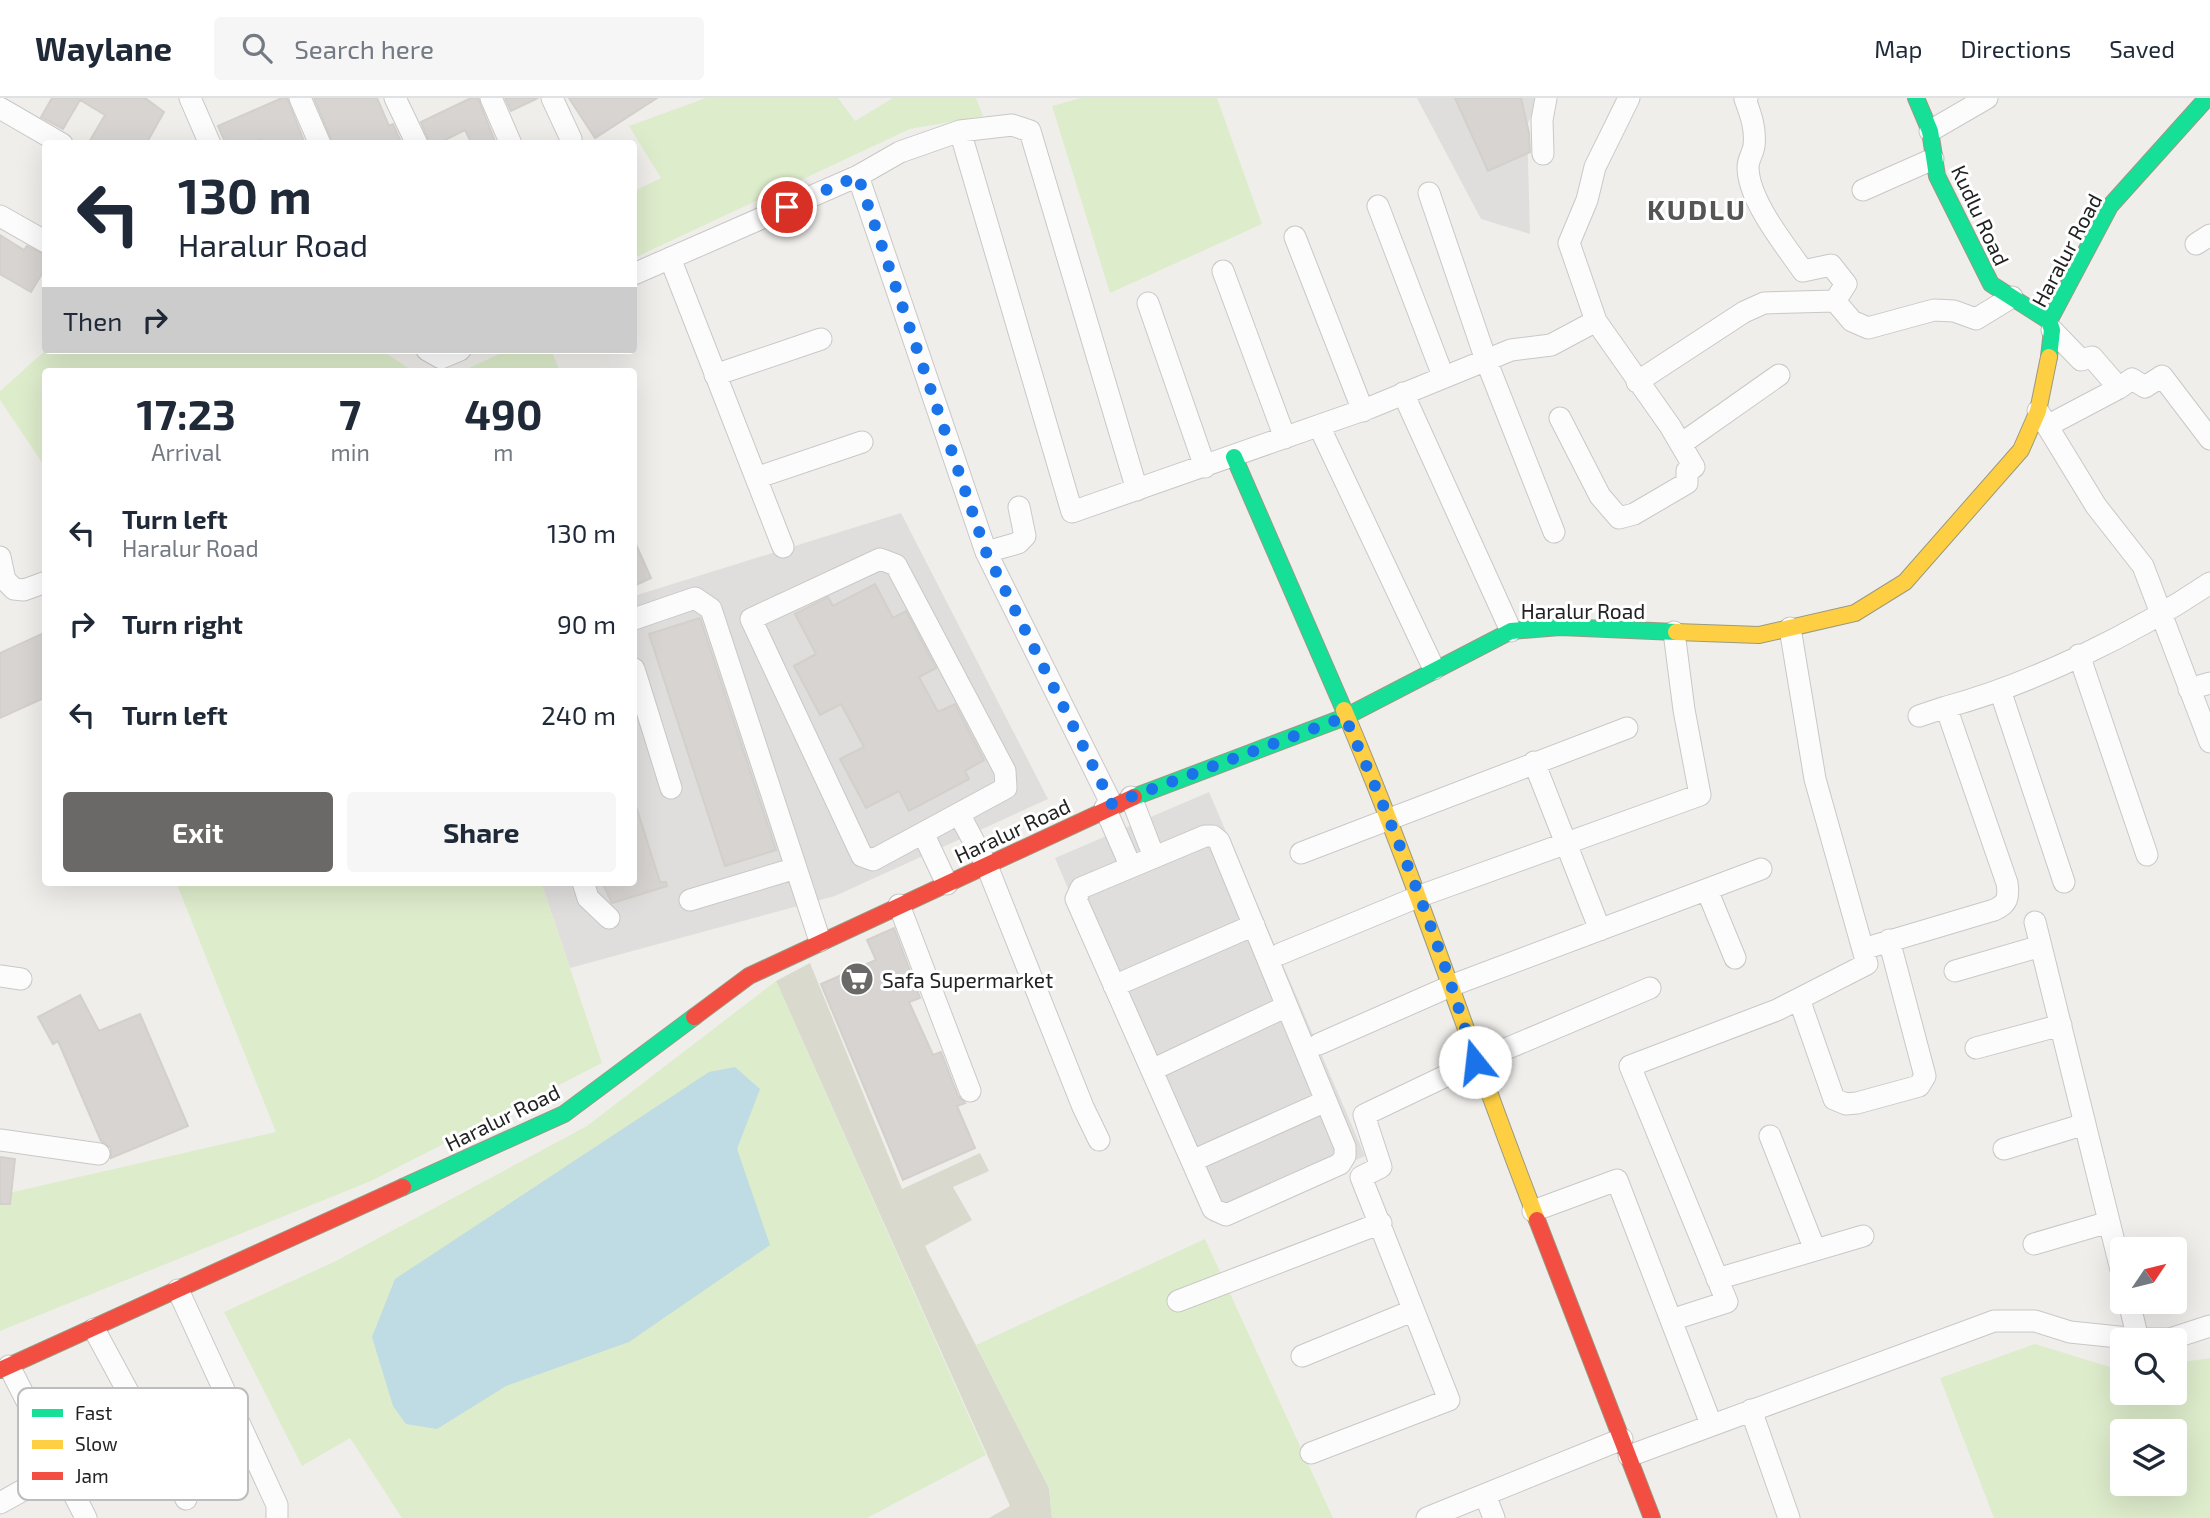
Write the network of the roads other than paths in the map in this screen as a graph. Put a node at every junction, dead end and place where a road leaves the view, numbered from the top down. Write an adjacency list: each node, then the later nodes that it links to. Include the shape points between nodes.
1 (171, 98): 12 (street)
2 (300, 98): 19 (street)
3 (395, 98): 20 (street)
4 (491, 98): 21 (street)
5 (552, 98): 16 (street)
6 (1546, 98): 22 (street)
7 (1629, 98): 37 (street, via 1595,167 1569,243)
8 (1747, 98): 35 (street, via 1754,124 1750,181 1766,216 1803,271 1831,265 1846,284)
9 (1916, 98): 15 (street, Kudlu Road)
10 (1987, 98): 15 (street)
11 (2207, 98): 38 (street, Haralur Road, via 2110,206)
12 (193, 106): 18 (street)
13 (0, 108): 17 (street)
14 (960, 131): 24 (street, via 900,152); 60 (street, via 1012,125 1030,131); 60 (street, via 1072,512)
15 (1930, 131): 23 (street, Kudlu Road)
16 (571, 139)
17 (55, 140)
18 (208, 140)
19 (318, 140)
20 (415, 140)
21 (509, 140)
22 (1543, 154)
23 (1933, 159): 25 (street); 34 (street, Kudlu Road, via 1991,285)
24 (858, 176): 31 (street); 64 (street)
25 (1863, 190)
26 (1429, 193): 42 (street)
27 (1378, 206): 45 (street)
28 (0, 216): 30 (street)
29 (1295, 237): 49 (street)
30 (42, 240)
31 (670, 258): 33 (street); 43 (street)
32 (1223, 271): 53 (street)
33 (637, 273)
34 (2011, 297): 35 (street, via 1976,318 1934,310 1868,328 1852,321); 38 (street, Kudlu Road)
35 (1835, 302): 46 (street, via 1764,303)
36 (1148, 303): 58 (street)
37 (1596, 321): 42 (street, via 1551,345 1511,350); 46 (street)
38 (2051, 326): 47 (street, via 2081,360 2091,357); 51 (street, Haralur Road)
39 (821, 339): 43 (street)
40 (434, 354): 41 (street, via 441,358)
41 (450, 354)
42 (1486, 360): 45 (street); 62 (street)
43 (715, 375): 59 (street)
44 (1779, 375): 56 (street)
45 (1443, 376): 48 (street)
46 (1637, 382): 56 (street)
47 (2119, 388): 51 (street); 54 (street, via 2132,379 2145,387 2162,376)
48 (1403, 393): 49 (street); 71 (street)
49 (1363, 411): 52 (street)
50 (1560, 418): 56 (street, via 1600,496 1619,518 1687,483 1687,471 1694,467)
51 (2042, 419): 68 (street, via 2096,506 2143,566); 70 (street, Haralur Road, via 2021,450 1905,582 1855,613)
52 (1319, 426): 53 (street); 74 (street)
53 (1285, 438): 57 (street)
54 (2210, 439)
55 (862, 442): 59 (street)
56 (1681, 444)
57 (1234, 457): 58 (street); 81 (street)
58 (1205, 467): 60 (street)
59 (756, 478): 63 (street)
60 (1137, 490)
61 (1019, 507): 64 (street, via 1025,536 1018,543)
62 (1554, 532)
63 (783, 547)
64 (986, 552): 86 (street)
65 (0, 557): 66 (street, via 5,580 14,589)
66 (42, 583)
67 (2210, 583): 68 (street)
68 (2162, 615): 73 (street); 77 (street)
69 (637, 618): 96 (street, via 695,598 711,609)
70 (1790, 628): 72 (street, Haralur Road, via 1759,635); 112 (street, via 1815,779)
71 (1511, 631): 72 (street, Haralur Road, via 1560,627); 74 (street, Haralur Road)
72 (1674, 632): 90 (street, via 1700,795)
73 (2079, 654): 78 (street); 92 (street)
74 (1434, 669): 81 (street, Haralur Road)
75 (637, 679): 85 (street)
76 (2210, 683): 77 (street)
77 (2189, 689): 83 (street)
78 (2000, 690): 79 (street); 98 (street)
79 (1946, 707): 80 (street); 109 (street, via 2009,896 1994,910)
80 (1920, 716)
81 (1345, 717): 86 (street, Haralur Road); 88 (street)
82 (1627, 728): 84 (street)
83 (2210, 742)
84 (1534, 762): 88 (street); 90 (street)
85 (671, 788)
86 (1116, 803): 93 (street); 94 (street, Haralur Road); 95 (street)
87 (959, 814): 89 (street); 89 (street, via 1006,788 1005,771 896,565 880,559 751,619 862,856 873,860); 94 (street)
88 (1390, 818): 91 (street); 102 (street)
89 (923, 833): 99 (street)
90 (1566, 844): 102 (street); 108 (street)
91 (1301, 853)
92 (2147, 855)
93 (1154, 857): 95 (street); 107 (street, via 1213,836)
94 (987, 866): 99 (street, Haralur Road); 131 (street)
95 (1131, 867): 117 (street, via 1077,892 1076,899)
96 (796, 868): 103 (street); 110 (street)
97 (1761, 869): 101 (street)
98 (2064, 883)
99 (947, 884): 104 (street, Haralur Road)
100 (584, 886): 105 (street, via 588,898)
101 (1707, 891): 108 (street); 114 (street)
102 (1420, 896): 113 (street); 116 (street)
103 (690, 900)
104 (899, 905): 110 (street, Haralur Road); 126 (street)
105 (609, 918)
106 (2035, 922): 111 (street)
107 (1254, 925): 117 (street); 120 (street)
108 (1601, 930): 116 (street)
109 (1889, 940): 112 (street); 119 (street, via 1925,1076 1919,1086 1857,1103 1834,1099)
110 (820, 941): 143 (street, Haralur Road, via 749,976 564,1114)
111 (2041, 946): 115 (street); 121 (street)
112 (1863, 949): 119 (street, via 1867,964)
113 (1280, 954)
114 (1735, 958)
115 (1955, 971)
116 (1453, 985): 122 (street); 124 (street)
117 (1114, 986): 125 (street)
118 (1650, 988): 124 (street)
119 (1799, 999): 142 (street, via 1630,1066)
120 (1287, 1006): 125 (street); 127 (street)
121 (2061, 1025): 123 (street); 128 (street)
122 (1319, 1044)
123 (1976, 1048)
124 (1475, 1062): 135 (street); 137 (street, via 1364,1115 1381,1167 1361,1177)
125 (1152, 1070): 134 (street)
126 (970, 1091)
127 (1326, 1101): 134 (street); 134 (street, via 1345,1147 1340,1164 1251,1204 1226,1215 1213,1209)
128 (2085, 1124): 132 (street); 136 (street)
129 (1770, 1136): 141 (street)
130 (0, 1140): 133 (street)
131 (1099, 1140)
132 (2004, 1149)
133 (99, 1154)
134 (1192, 1161)
135 (1533, 1211): 146 (street, via 1617,1180); 159 (street)
136 (2109, 1222): 139 (street); 140 (street)
137 (1381, 1223): 144 (street); 145 (street)
138 (1863, 1236): 141 (street)
139 (2113, 1237)
140 (2034, 1244)
141 (1815, 1250): 142 (street)
142 (1717, 1279): 146 (street, via 1727,1302)
143 (178, 1290): 148 (street, Haralur Road); 154 (street)
144 (1178, 1301)
145 (1412, 1311): 151 (street); 160 (street, via 1449,1400)
146 (1671, 1320): 157 (street)
147 (2210, 1326): 149 (street)
148 (94, 1329): 152 (street, Haralur Road); 153 (street)
149 (2187, 1333)
150 (2110, 1336): 156 (street, via 2070,1332 2035,1321 1994,1321)
151 (1302, 1356)
152 (5, 1368): 155 (street)
153 (126, 1388)
154 (223, 1388)
155 (18, 1391)
156 (1751, 1410): 157 (street); 170 (street)
157 (1711, 1424): 159 (street)
158 (248, 1444): 166 (street, via 276,1505)
159 (1625, 1447): 162 (street); 169 (street)
160 (1311, 1453)
161 (18, 1493): 164 (street)
162 (1485, 1494): 167 (street); 168 (street)
163 (77, 1500): 165 (street)
164 (0, 1503)
165 (86, 1518)
166 (277, 1518)
167 (1427, 1518)
168 (1494, 1518)
169 (1652, 1518)
170 (1789, 1518)

